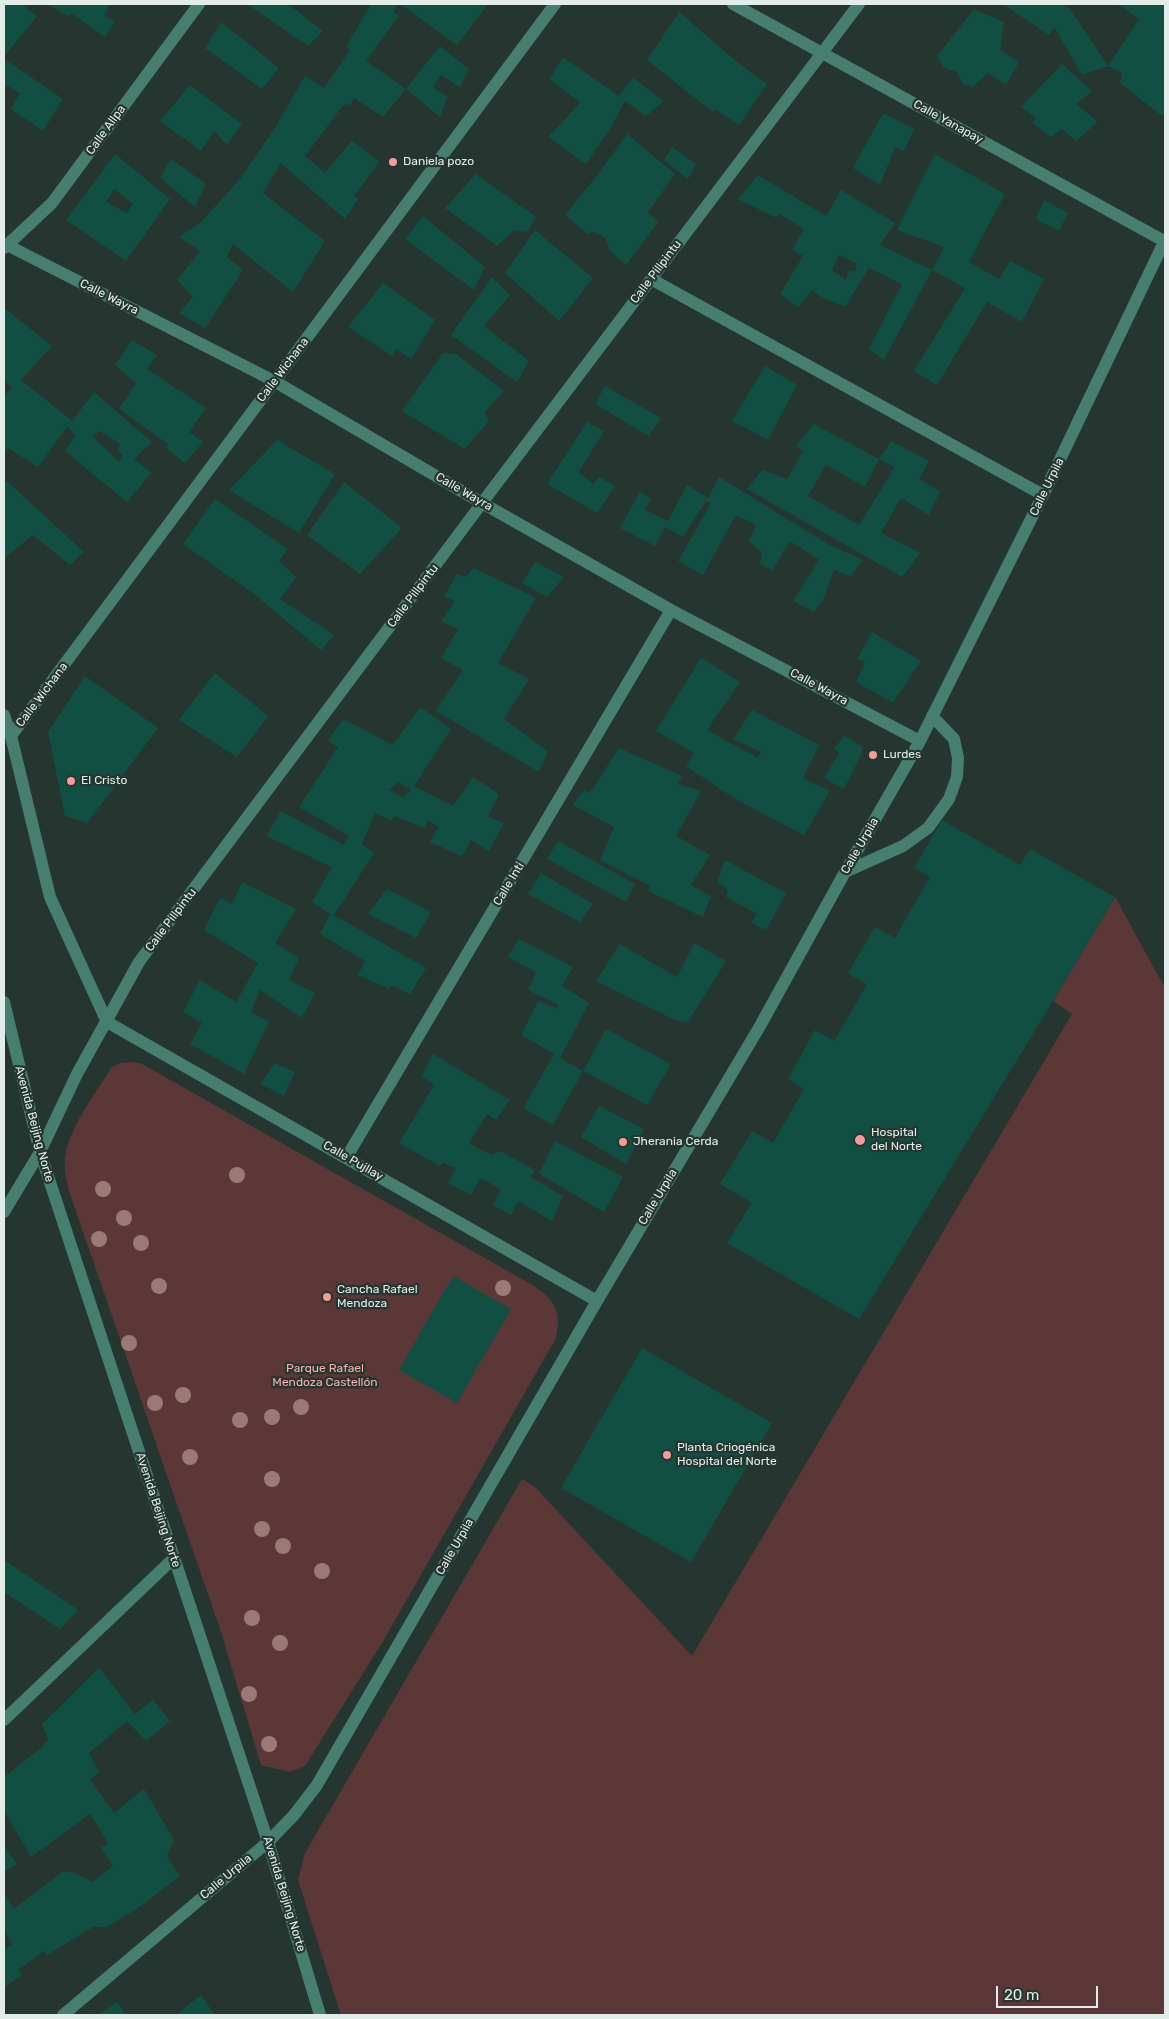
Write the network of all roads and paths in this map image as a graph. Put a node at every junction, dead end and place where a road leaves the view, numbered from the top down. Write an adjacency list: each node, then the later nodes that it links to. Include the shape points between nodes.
1 (199, 4): 7 (street, Calle Allpa, via 52,203)
2 (556, 4): 9 (street, Calle Wichana)
3 (733, 4): 5 (street, Calle Yanapay)
4 (859, 4): 5 (street, Calle Pillpintu)
5 (822, 53): 6 (street, Calle Yanapay); 8 (street, Calle Pillpintu)
6 (1165, 240): 10 (street, Calle Urpila)
7 (6, 247): 9 (street, Calle Wayra)
8 (651, 279): 10 (street); 11 (street, Calle Pillpintu)
9 (274, 381): 11 (street, Calle Wayra); 15 (street, Calle Wichana)
10 (1043, 495): 14 (street, Calle Urpila)
11 (482, 503): 12 (street, Calle Wayra); 19 (street, Calle Pillpintu, via 140,962)
12 (671, 610): 16 (street, Calle Wayra); 21 (street, Calle Inti)
13 (4, 715): 15 (street)
14 (932, 716): 16 (street, Calle Urpila); 17 (street, via 954,739 958,758 957,777 949,799 928,828 903,846)
15 (11, 736): 19 (street, via 50,897)
16 (920, 741): 17 (street, Calle Urpila)
17 (845, 872): 23 (street, Calle Urpila, via 760,1026)
18 (4, 1002): 20 (street, Avenida Beijing Norte)
19 (107, 1022): 20 (street, Calle Pillpintu, via 77,1074); 21 (street, Calle Pujllay)
20 (40, 1152): 22 (street, Calle Pillpintu); 24 (street, Avenida Beijing Norte)
21 (346, 1158): 23 (street, Calle Pujllay)
22 (4, 1212)
23 (597, 1301): 26 (street, Calle Urpila, via 317,1785)
24 (174, 1558): 25 (street); 26 (street, Avenida Beijing Norte)
25 (4, 1720)
26 (268, 1842): 27 (street, Calle Urpila); 28 (street, Avenida Beijing Norte)
27 (63, 2015)
28 (320, 2015)

